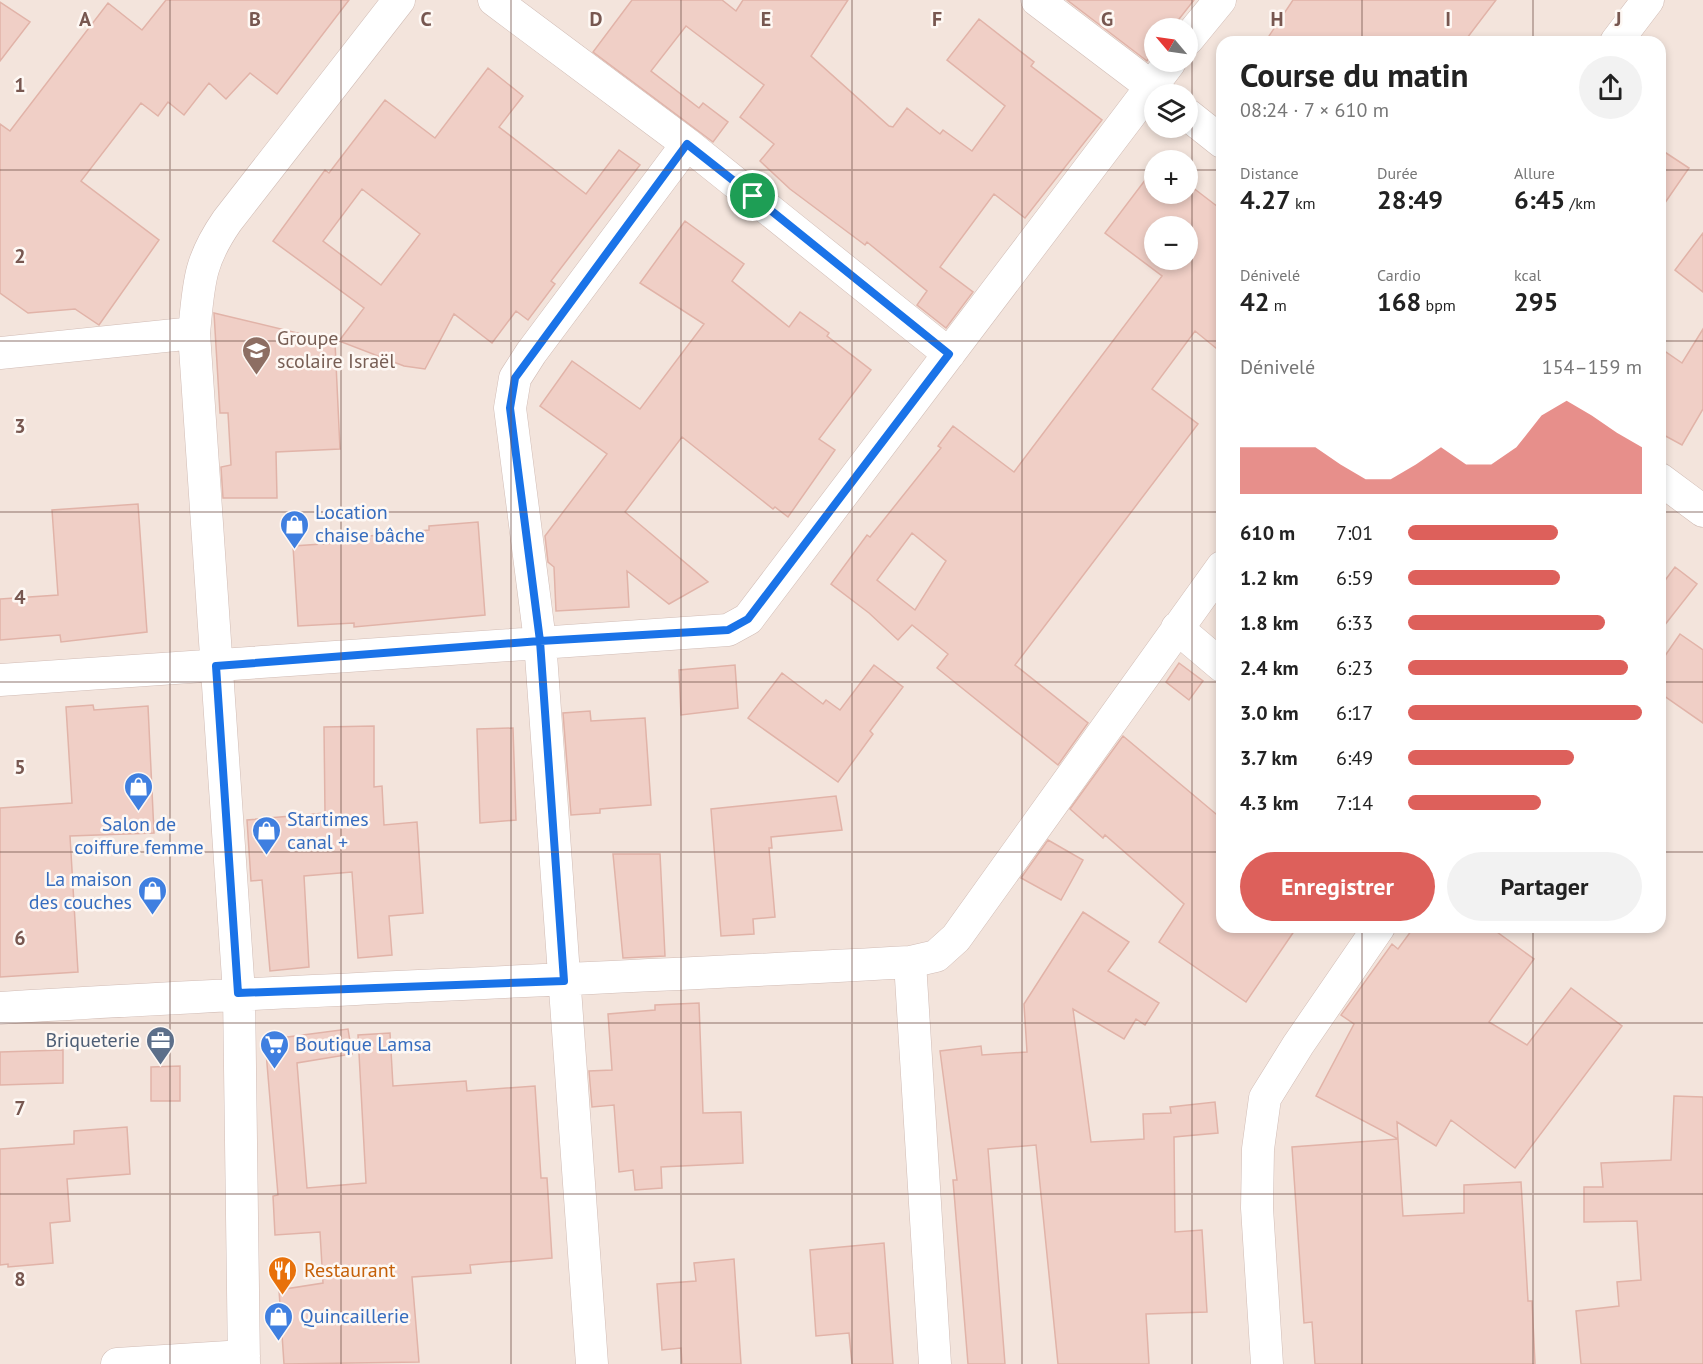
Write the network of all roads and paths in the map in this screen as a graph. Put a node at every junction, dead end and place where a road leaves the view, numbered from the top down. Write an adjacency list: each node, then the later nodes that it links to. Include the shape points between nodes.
1 (399, 0): 13 (street, via 209,247 200,277)
2 (494, 0): 12 (street)
3 (1037, 0): 8 (street)
4 (1220, 0): 6 (street)
5 (1648, 0): 7 (street)
6 (1198, 27)
7 (1621, 36)
8 (1148, 84)
9 (1144, 105): 15 (street)
10 (1198, 124): 11 (street)
11 (1216, 137)
12 (687, 144): 15 (street); 20 (street, via 515,378 510,408)
13 (194, 333): 14 (street); 22 (street)
14 (0, 353)
15 (949, 354): 20 (street, via 748,619 728,630)
16 (1666, 482): 17 (street)
17 (1701, 506)
18 (1216, 575): 19 (street)
19 (1178, 628): 21 (street); 25 (street, via 956,938 936,956)
20 (540, 641): 22 (street); 26 (street)
21 (1216, 661)
22 (216, 666): 23 (street); 27 (street)
23 (0, 680)
24 (1375, 933): 33 (street, via 1265,1098 1258,1149 1257,1208)
25 (909, 962): 26 (street); 32 (street)
26 (564, 981): 27 (street); 31 (street)
27 (238, 993): 28 (street); 29 (street)
28 (0, 1008)
29 (244, 1360): 30 (street)
30 (117, 1364)
31 (592, 1364)
32 (935, 1364)
33 (1268, 1364)

